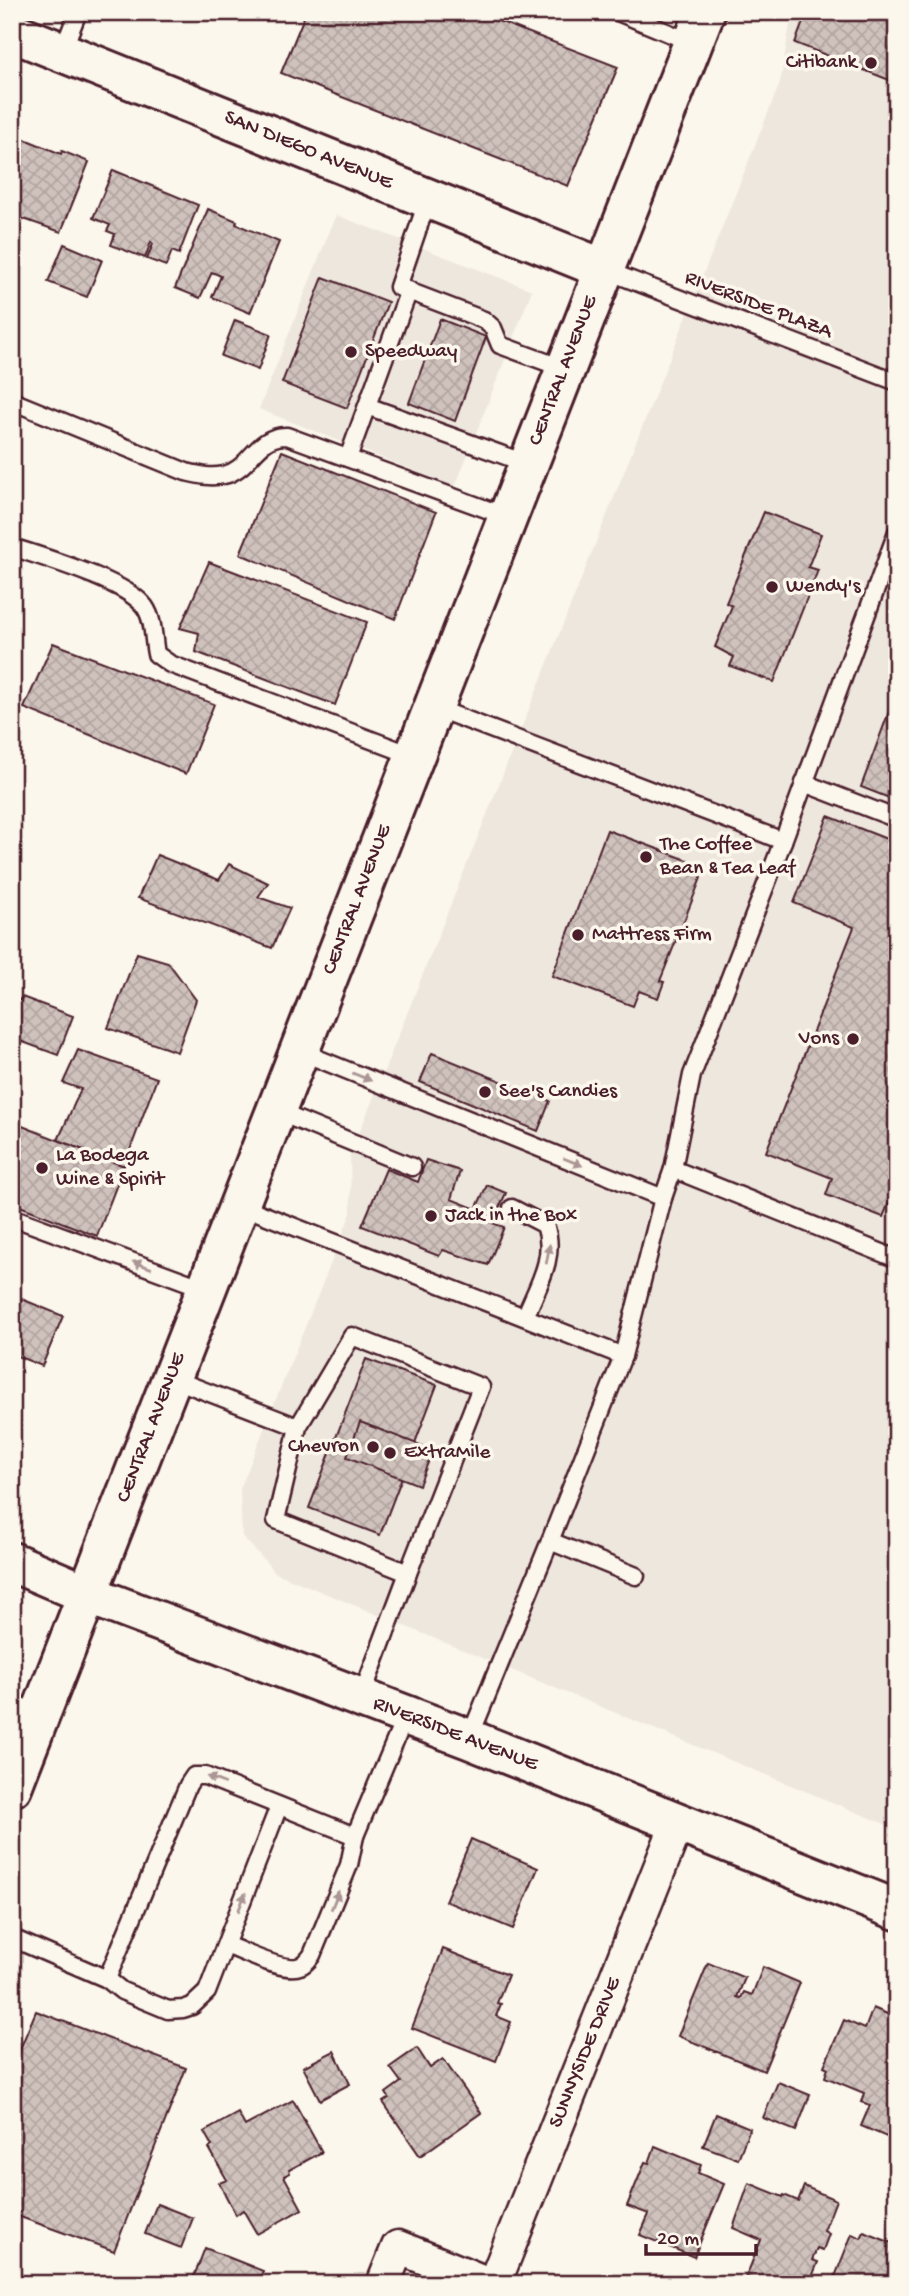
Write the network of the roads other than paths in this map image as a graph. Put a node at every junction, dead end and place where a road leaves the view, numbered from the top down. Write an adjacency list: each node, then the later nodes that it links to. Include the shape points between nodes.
1 (78, 12): 5 (lane)
2 (618, 12): 3 (lane)
3 (699, 27): 7 (main road, CENTRAL AVENUE)
4 (12, 32): 5 (main road, SAN DIEGO AVENUE)
5 (62, 52): 6 (main road, SAN DIEGO AVENUE)
6 (428, 199): 7 (main road, SAN DIEGO AVENUE); 8 (lane, via 398,287)
7 (604, 269): 9 (main road, CENTRAL AVENUE); 10 (lane, RIVERSIDE PLAZA)
8 (409, 290): 9 (lane, via 484,320 500,345); 12 (lane)
9 (565, 369): 14 (main road, CENTRAL AVENUE)
10 (897, 382)
11 (12, 401): 13 (lane, via 207,477 227,475 267,440 279,436)
12 (367, 405): 13 (lane); 14 (lane)
13 (348, 458): 15 (lane)
14 (528, 464): 15 (main road, CENTRAL AVENUE)
15 (508, 517): 18 (main road, CENTRAL AVENUE)
16 (897, 532): 20 (lane)
17 (12, 547): 19 (lane, via 130,592 152,622 156,654 170,664)
18 (433, 707): 19 (main road, CENTRAL AVENUE); 22 (lane)
19 (414, 756): 23 (main road, CENTRAL AVENUE)
20 (804, 783): 21 (lane); 22 (lane)
21 (897, 818)
22 (783, 841): 26 (lane, via 692,1075)
23 (299, 1051): 24 (main road, CENTRAL AVENUE); 27 (lane, one-way to 27)
24 (276, 1111): 25 (lane); 28 (main road, CENTRAL AVENUE)
25 (411, 1167)
26 (673, 1170): 27 (lane); 31 (lane)
27 (663, 1198): 34 (lane)
28 (239, 1205): 32 (main road, CENTRAL AVENUE); 33 (lane)
29 (512, 1208): 33 (lane, one-way to 29, via 548,1260 550,1239 545,1224)
30 (12, 1217): 32 (lane, one-way to 30)
31 (897, 1259)
32 (206, 1289): 35 (main road, CENTRAL AVENUE)
33 (525, 1317): 34 (lane)
34 (623, 1356): 37 (lane)
35 (172, 1378): 36 (lane); 41 (main road, CENTRAL AVENUE)
36 (298, 1427): 39 (lane, via 276,1520); 39 (lane, via 352,1336 481,1387)
37 (550, 1541): 40 (lane); 45 (lane)
38 (12, 1562): 41 (main road, RIVERSIDE AVENUE)
39 (408, 1573): 42 (lane)
40 (636, 1576)
41 (88, 1594): 42 (main road, RIVERSIDE AVENUE); 43 (main road, CENTRAL AVENUE)
42 (361, 1698): 44 (main road, RIVERSIDE AVENUE)
43 (27, 1708): 46 (main road, CENTRAL AVENUE)
44 (406, 1715): 45 (main road, RIVERSIDE AVENUE); 49 (lane)
45 (469, 1739): 48 (main road, RIVERSIDE AVENUE)
46 (12, 1787)
47 (279, 1806): 49 (lane); 52 (lane, one-way to 47); 53 (lane, one-way to 53, via 205,1776 194,1776)
48 (678, 1822): 50 (main road, RIVERSIDE AVENUE); 55 (street, SUNNYSIDE DRIVE)
49 (355, 1836): 52 (lane, one-way to 49, via 284,1967 299,1967 307,1961 349,1866)
50 (897, 1910)
51 (12, 1938): 53 (lane)
52 (226, 1945): 53 (lane, via 207,1992 183,2010 168,2010 122,1991)
53 (107, 1979)
54 (383, 2284): 55 (street, via 398,2247)
55 (491, 2284)

